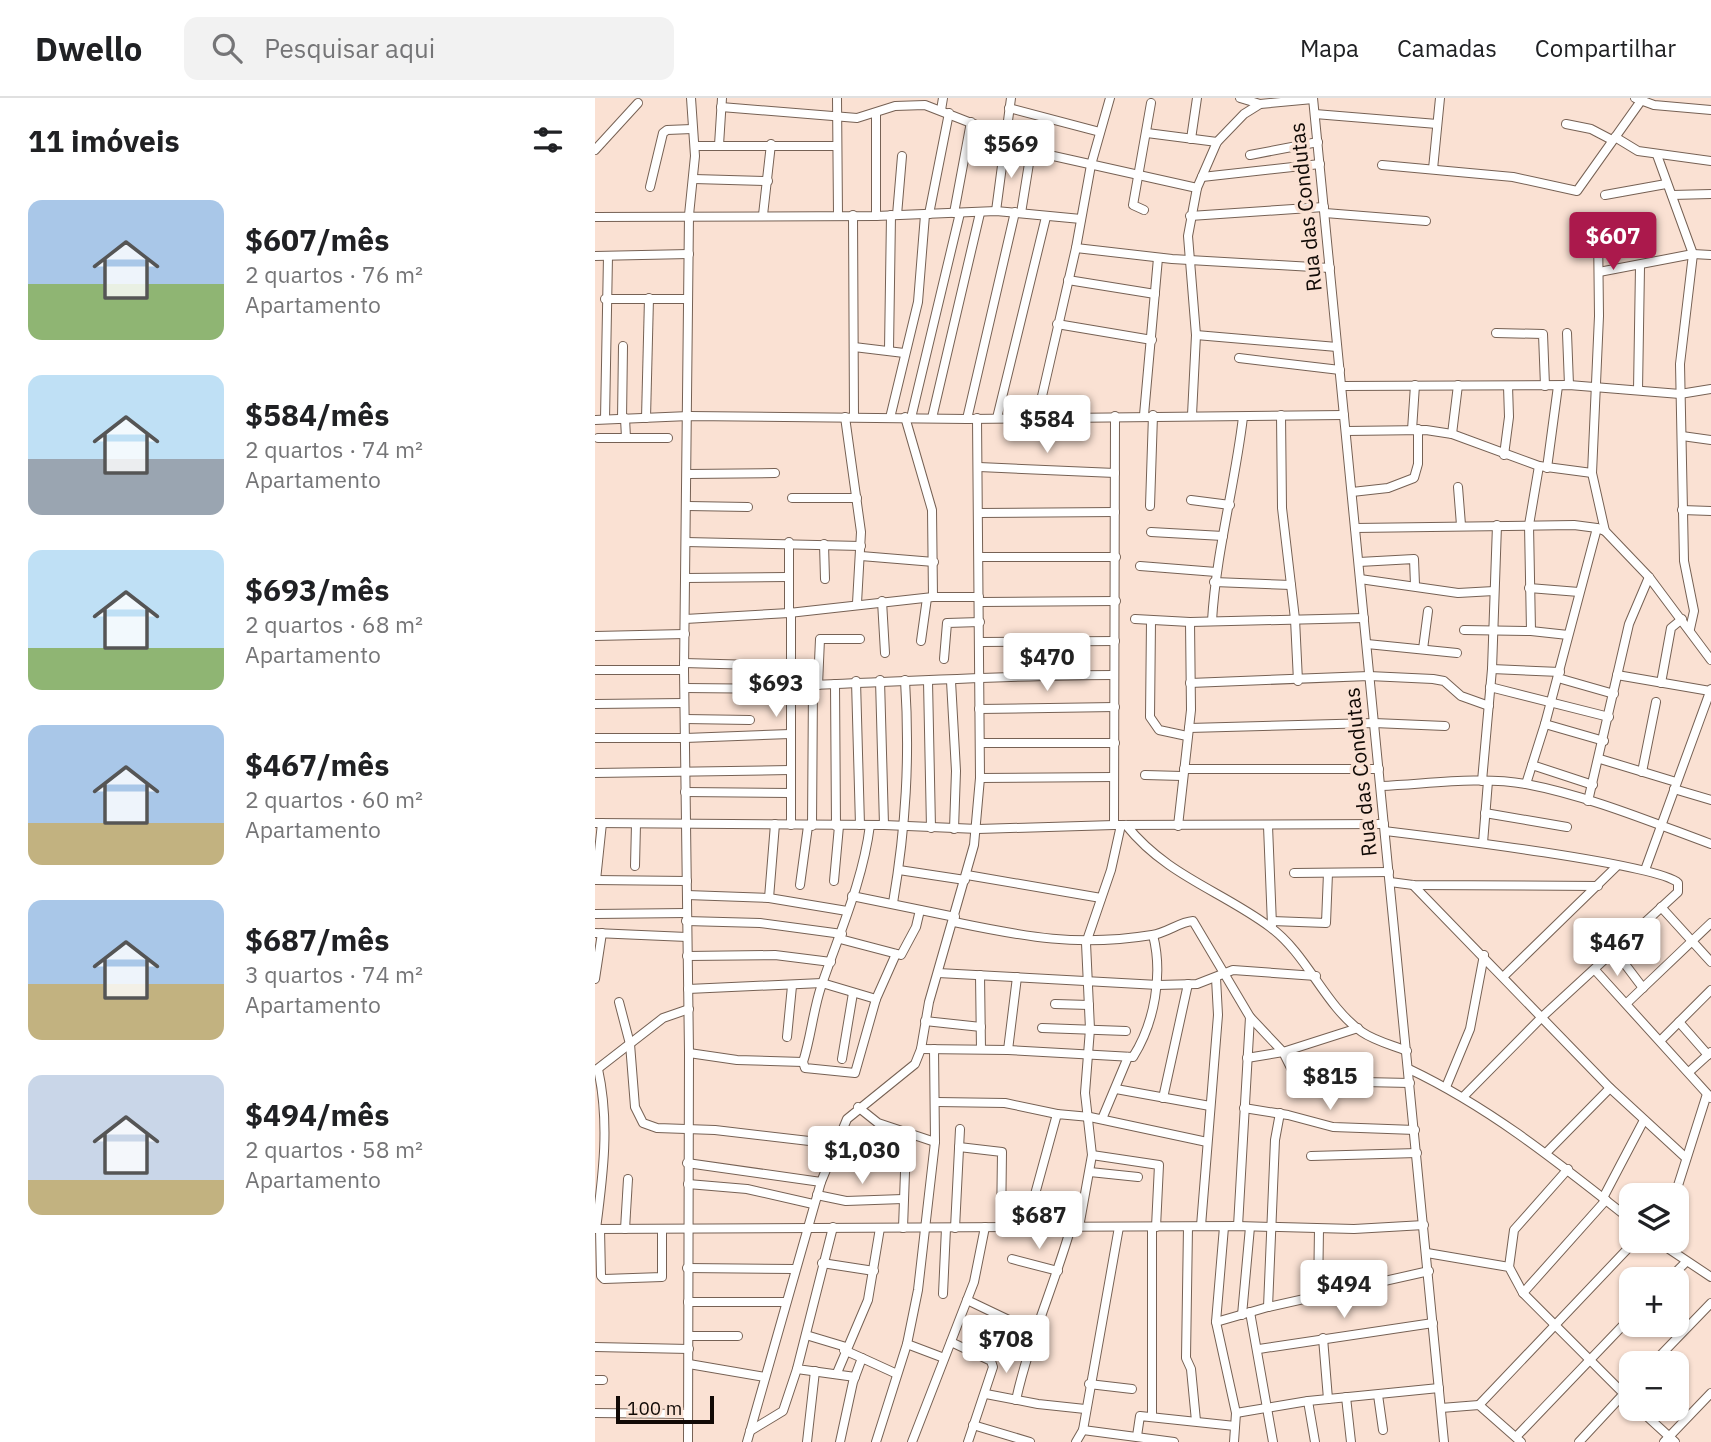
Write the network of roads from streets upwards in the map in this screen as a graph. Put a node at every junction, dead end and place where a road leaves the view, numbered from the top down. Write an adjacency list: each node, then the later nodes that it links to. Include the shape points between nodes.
1 (691, 98): 24 (street)
2 (837, 98): 20 (street)
3 (943, 98): 17 (street)
4 (1011, 98): 15 (street)
5 (1108, 98): 25 (street)
6 (1197, 98): 29 (street)
7 (1240, 98): 14 (street)
8 (1440, 98): 22 (street)
9 (1313, 99): 14 (street); 19 (street, Rua das Condutas)
10 (1640, 99): 16 (street); 28 (street)
11 (638, 103): 36 (street)
12 (722, 103): 20 (street); 33 (street)
13 (1151, 103): 26 (street)
14 (1260, 104): 30 (street, via 1233,122)
15 (1009, 108): 25 (street); 27 (street)
16 (1711, 110)
17 (945, 112): 18 (street, via 908,104); 21 (street); 67 (street)
18 (876, 113): 20 (street, via 857,118); 68 (street)
19 (1315, 114): 22 (street); 31 (street, Rua das Condutas)
20 (837, 115): 35 (street)
21 (971, 122): 27 (street); 59 (street)
22 (1437, 124): 45 (street)
23 (1566, 124): 28 (street)
24 (692, 129): 34 (street); 51 (street, via 663,134)
25 (1100, 132): 43 (street)
26 (1147, 133): 29 (street); 46 (street)
27 (1006, 137): 37 (street); 58 (street)
28 (1614, 138): 39 (street); 45 (street, via 1577,191 1513,177)
29 (1191, 139): 30 (street)
30 (1217, 142): 47 (street)
31 (1318, 142): 38 (street); 42 (street, Rua das Condutas)
32 (771, 144): 33 (street); 35 (street); 49 (street)
33 (719, 145): 34 (street)
34 (695, 146): 48 (street)
35 (836, 146): 64 (street)
36 (595, 150)
37 (1031, 151): 43 (street); 61 (street)
38 (1250, 155)
39 (1657, 155): 41 (street); 50 (street)
40 (902, 156): 66 (street)
41 (1711, 161)
42 (1320, 164): 47 (street); 57 (street, Rua das Condutas)
43 (1091, 165): 46 (street); 72 (street)
44 (1382, 165): 45 (street)
45 (1433, 169)
46 (1139, 176): 52 (street); 56 (street, via 1133,207)
47 (1202, 177): 52 (street)
48 (694, 179): 49 (street); 62 (street)
49 (768, 181): 63 (street)
50 (1666, 184): 54 (street); 55 (street)
51 (650, 187)
52 (1197, 188): 70 (street)
53 (1711, 194): 55 (street)
54 (1605, 195)
55 (1672, 195): 77 (street)
56 (1144, 210)
57 (1324, 210): 70 (street); 74 (street); 84 (street, Rua das Condutas)
58 (996, 211): 60 (street); 61 (street)
59 (957, 213): 60 (street); 67 (street); 121 (street)
60 (980, 213): 125 (street)
61 (1018, 213): 69 (street); 131 (street)
62 (689, 215): 63 (street); 71 (street); 76 (street)
63 (762, 215): 64 (street)
64 (838, 215): 65 (street)
65 (853, 215): 68 (street); 97 (street)
66 (894, 215): 67 (street); 68 (street); 99 (street)
67 (927, 215): 100 (street, via 918,302)
68 (876, 216)
69 (1046, 216): 72 (street); 127 (street)
70 (1190, 216): 82 (street)
71 (595, 217)
72 (1081, 219): 75 (street)
73 (1618, 220): 85 (street, via 1599,228)
74 (1426, 221)
75 (1076, 248): 81 (street); 86 (street)
76 (689, 254): 80 (street); 90 (street)
77 (1693, 254): 78 (street); 83 (street); 113 (street)
78 (1711, 255)
79 (595, 256): 80 (street)
80 (608, 256): 89 (street)
81 (1158, 258): 82 (street); 87 (street)
82 (1189, 260): 84 (street); 94 (street)
83 (1640, 267): 85 (street); 112 (street)
84 (1330, 268): 98 (street, Rua das Condutas)
85 (1599, 272): 110 (street)
86 (1068, 280): 87 (street); 91 (street)
87 (1155, 294): 95 (street)
88 (649, 298): 89 (street); 90 (street); 123 (street)
89 (605, 299): 129 (street)
90 (688, 299): 118 (street)
91 (1057, 324): 95 (street); 128 (street)
92 (1496, 333): 108 (street, via 1543,334)
93 (1567, 333): 105 (street)
94 (1196, 335): 98 (street); 115 (street)
95 (1152, 340): 114 (street)
96 (623, 346): 130 (street)
97 (854, 347): 99 (street); 120 (street)
98 (1337, 347): 102 (street, Rua das Condutas)
99 (889, 350): 100 (street)
100 (904, 353): 124 (street)
101 (1239, 358): 102 (street)
102 (1340, 370): 106 (street, Rua das Condutas)
103 (1458, 384): 104 (street); 107 (street); 135 (street)
104 (1415, 385): 106 (street); 133 (street)
105 (1569, 385): 109 (street); 110 (street)
106 (1342, 386): 117 (street, Rua das Condutas)
107 (1508, 386): 108 (street); 141 (street)
108 (1545, 386): 109 (street)
109 (1558, 386): 143 (street)
110 (1594, 386): 112 (street); 146 (street)
111 (1711, 389): 113 (street)
112 (1638, 390): 113 (street)
113 (1680, 394): 136 (street)
114 (1148, 415): 115 (street); 119 (street); 155 (street)
115 (1192, 415): 122 (street)
116 (1281, 415): 117 (street); 122 (street); 185 (street, via 1282,508)
117 (1344, 415): 134 (street, Rua das Condutas)
118 (689, 416): 120 (street); 123 (street); 147 (street)
119 (1115, 416): 128 (street); 145 (street)
120 (850, 417): 124 (street); 151 (street)
121 (908, 417): 124 (street); 125 (street); 175 (street, via 930,497)
122 (1243, 417): 153 (street)
123 (646, 418): 130 (street)
124 (890, 418)
125 (932, 418): 131 (street)
126 (977, 418): 127 (street); 131 (street); 142 (street)
127 (997, 418): 128 (street)
128 (1037, 418)
129 (605, 419): 130 (street); 132 (street)
130 (623, 419): 138 (street)
131 (967, 419)
132 (595, 420)
133 (1415, 429): 134 (street); 135 (street); 149 (street, via 1418,464 1414,478 1388,488)
134 (1346, 431): 149 (street, Rua das Condutas)
135 (1452, 434): 141 (street)
136 (1682, 436): 140 (street); 157 (street)
137 (598, 438): 138 (street)
138 (626, 438): 139 (street)
139 (668, 438)
140 (1711, 440)
141 (1504, 455): 143 (street)
142 (979, 467): 145 (street); 160 (street)
143 (1543, 467): 146 (street); 163 (street)
144 (775, 473): 147 (street)
145 (1115, 473): 159 (street)
146 (1592, 473): 165 (street)
147 (688, 474): 154 (street)
148 (1458, 487): 161 (street)
149 (1352, 492): 164 (street, Rua das Condutas)
150 (792, 498): 151 (street)
151 (857, 498): 171 (street)
152 (1191, 500): 153 (street)
153 (1230, 505): 167 (street)
154 (688, 506): 156 (street); 168 (street)
155 (1150, 506)
156 (747, 508)
157 (1682, 510): 158 (street); 206 (street, via 1684,561 1694,611)
158 (1711, 511)
159 (1115, 512): 160 (street); 174 (street)
160 (978, 513): 173 (street)
161 (1461, 525): 162 (street); 164 (street)
162 (1497, 525): 163 (street); 188 (street)
163 (1529, 525): 165 (street); 187 (street)
164 (1355, 527): 176 (street, Rua das Condutas)
165 (1601, 529): 180 (street); 189 (street)
166 (1151, 532): 167 (street)
167 (1223, 536): 178 (street)
168 (686, 542): 169 (street); 181 (street)
169 (789, 542): 170 (street); 179 (street)
170 (824, 544): 171 (street); 182 (street)
171 (861, 546): 172 (street)
172 (861, 556): 175 (street); 194 (street)
173 (979, 557): 174 (street); 191 (street)
174 (1116, 557): 193 (street)
175 (934, 562): 190 (street)
176 (1359, 562): 183 (street, Rua das Condutas); 186 (street, via 1414,559)
177 (1140, 566): 178 (street)
178 (1216, 572): 184 (street)
179 (788, 577): 181 (street); 196 (street)
180 (1649, 577): 201 (street); 231 (street, via 1629,624)
181 (686, 578): 198 (street)
182 (824, 579)
183 (1360, 579): 186 (street); 197 (street, Rua das Condutas)
184 (1214, 582): 185 (street); 203 (street)
185 (1291, 585): 200 (street)
186 (1415, 585): 188 (street, via 1458,593)
187 (1529, 588): 189 (street); 208 (street)
188 (1494, 591): 209 (street)
189 (1579, 592): 211 (street)
190 (930, 597): 191 (street); 192 (street); 214 (street)
191 (979, 599): 193 (street); 204 (street)
192 (882, 601): 194 (street); 219 (street)
193 (1116, 601): 215 (street)
194 (857, 603): 196 (street)
195 (1428, 611): 218 (street)
196 (790, 613): 198 (street); 223 (street)
197 (1364, 618): 200 (street); 217 (street, Rua das Condutas)
198 (685, 619): 210 (street)
199 (1135, 619): 202 (street)
200 (1295, 619): 203 (street); 237 (street)
201 (1682, 619): 206 (street); 238 (street, via 1671,628)
202 (1151, 621): 205 (street); 260 (street, via 1150,717 1159,730)
203 (1212, 621): 205 (street)
204 (980, 622): 216 (street); 222 (street, via 947,622)
205 (1190, 622): 239 (street)
206 (1690, 629): 221 (street)
207 (1464, 630): 209 (street)
208 (1531, 631): 209 (street); 211 (street)
209 (1492, 632): 225 (street)
210 (685, 634): 212 (street); 224 (street)
211 (1569, 635): 228 (street)
212 (595, 636)
213 (860, 639): 241 (street, via 820,639)
214 (921, 641)
215 (1115, 641): 216 (street); 227 (street)
216 (980, 642): 229 (street)
217 (1367, 644): 218 (street); 230 (street, Rua das Condutas)
218 (1423, 649): 220 (street)
219 (885, 653)
220 (1457, 653)
221 (1710, 655)
222 (944, 659)
223 (790, 666): 224 (street); 244 (street)
224 (684, 667): 226 (street); 243 (street)
225 (1492, 669): 228 (street); 242 (street)
226 (595, 670)
227 (1114, 675): 229 (street); 252 (street)
228 (1559, 675): 246 (street); 249 (street)
229 (979, 676): 236 (street); 253 (street)
230 (1369, 676): 237 (street); 251 (street, via 1444,681 1461,696); 257 (street, Rua das Condutas)
231 (1618, 676): 238 (street); 246 (street)
232 (880, 680): 233 (street); 234 (street); 294 (street)
233 (905, 680): 235 (street); 295 (street, via 909,734)
234 (856, 681): 240 (street); 293 (street)
235 (928, 681): 236 (street); 303 (street)
236 (951, 681): 305 (street)
237 (1298, 681): 239 (street)
238 (1661, 682): 245 (street)
239 (1191, 683): 260 (street)
240 (835, 684): 241 (street); 299 (street)
241 (816, 685): 244 (street); 298 (street)
242 (1490, 687): 249 (street); 251 (street)
243 (685, 688): 244 (street); 248 (street)
244 (790, 688): 261 (street)
245 (1711, 690): 281 (street)
246 (1614, 694): 254 (street)
247 (1656, 702): 272 (street)
248 (684, 703): 250 (street); 255 (street)
249 (1551, 703): 254 (street); 258 (street)
250 (595, 705)
251 (1489, 706): 278 (street)
252 (1115, 707): 253 (street); 266 (street)
253 (979, 709): 265 (street)
254 (1609, 717): 264 (street)
255 (685, 719): 256 (street); 263 (street)
256 (750, 720)
257 (1374, 723): 259 (street); 260 (street); 269 (street, Rua das Condutas)
258 (1545, 724): 264 (street); 268 (street)
259 (1445, 726)
260 (1188, 732): 274 (street)
261 (790, 734): 263 (street); 270 (street)
262 (595, 738): 263 (street)
263 (685, 738): 271 (street)
264 (1604, 741): 267 (street)
265 (980, 743): 266 (street); 277 (street)
266 (1115, 743): 276 (street)
267 (1600, 760): 272 (street); 280 (street)
268 (1532, 765): 279 (street); 280 (street)
269 (1379, 769): 274 (street); 282 (street, Rua das Condutas)
270 (790, 770): 271 (street); 284 (street)
271 (685, 772): 273 (street); 283 (street)
272 (1642, 772): 281 (street)
273 (595, 773)
274 (1183, 773): 275 (street); 301 (street)
275 (1145, 775)
276 (1114, 777): 277 (street); 296 (street)
277 (980, 778): 306 (street)
278 (1485, 781): 279 (street); 282 (street); 287 (street)
279 (1526, 784): 286 (street)
280 (1594, 785): 286 (street)
281 (1675, 785): 285 (street); 297 (street)
282 (1381, 786): 304 (street, Rua das Condutas)
283 (685, 792): 284 (street); 289 (street)
284 (790, 793): 292 (street)
285 (1711, 800)
286 (1588, 801): 297 (street)
287 (1485, 813): 302 (street); 307 (street)
288 (599, 823): 290 (street); 317 (street)
289 (687, 823): 290 (street); 291 (street); 318 (street)
290 (636, 824): 309 (street)
291 (775, 824): 292 (street); 326 (street)
292 (791, 825): 298 (street)
293 (865, 825): 294 (street); 299 (street); 325 (street, via 867,849)
294 (884, 825): 295 (street)
295 (906, 825): 303 (street); 311 (street)
296 (1121, 825): 301 (street); 306 (street); 327 (street); 336 (street, via 1159,861)
297 (1660, 825): 308 (street); 312 (street)
298 (810, 826): 299 (street); 321 (street)
299 (837, 826): 319 (street)
300 (1268, 826): 301 (street); 304 (street); 336 (street)
301 (1178, 827)
302 (1567, 827)
303 (931, 828): 305 (street)
304 (1385, 828): 307 (street); 313 (street, Rua das Condutas)
305 (954, 829): 306 (street)
306 (978, 829): 316 (street)
307 (1483, 843): 310 (street)
308 (1711, 844)
309 (635, 866)
310 (1617, 866): 312 (street); 323 (street)
311 (899, 870): 316 (street); 328 (street)
312 (1645, 870): 329 (street, via 1678,883 1678,892)
313 (1389, 872): 315 (street); 320 (street, Rua das Condutas)
314 (1294, 873): 315 (street)
315 (1328, 873): 336 (street, via 1326,922)
316 (966, 878): 327 (street); 334 (street)
317 (596, 880): 318 (street)
318 (687, 881): 324 (street)
319 (834, 881)
320 (1390, 882): 322 (street); 389 (street, Rua das Condutas)
321 (800, 885)
322 (1413, 885): 323 (street); 345 (street)
323 (1598, 886): 354 (street)
324 (687, 895): 326 (street); 333 (street)
325 (852, 896): 328 (street); 331 (street)
326 (769, 898): 331 (street)
327 (1101, 898): 342 (street)
328 (893, 903): 330 (street)
329 (1661, 907): 341 (street); 343 (street)
330 (920, 910): 334 (street); 344 (street, via 902,954)
331 (847, 911): 339 (street)
332 (595, 914): 333 (street)
333 (686, 917): 339 (street); 340 (street)
334 (954, 920): 342 (street); 350 (street)
335 (1711, 923): 341 (street)
336 (1272, 924): 353 (street)
337 (598, 933): 340 (street); 357 (street)
338 (1153, 935): 342 (street); 351 (street, via 1193,921); 361 (street)
339 (841, 936): 344 (street); 347 (street)
340 (687, 937): 346 (street)
341 (1692, 942): 348 (street); 363 (street)
342 (1086, 943): 358 (street)
343 (1615, 951): 349 (street); 363 (street)
344 (895, 954): 367 (street)
345 (1484, 955): 354 (street); 402 (street, via 1468,1038)
346 (687, 956): 347 (street, via 775,955); 364 (street)
347 (831, 962): 359 (street)
348 (1711, 962)
349 (1595, 970): 369 (street); 374 (street)
350 (938, 972): 352 (street); 375 (street)
351 (1226, 972): 353 (street); 356 (street); 373 (street)
352 (980, 975): 355 (street); 377 (street)
353 (1316, 976): 379 (street)
354 (1504, 976): 374 (street)
355 (1017, 977): 358 (street); 388 (street)
356 (1216, 978): 360 (street); 410 (street, via 1218,1015)
357 (595, 979)
358 (1088, 980): 361 (street); 371 (street)
359 (822, 983): 362 (street); 366 (street); 397 (street)
360 (1188, 984): 361 (street); 407 (street)
361 (1158, 985): 394 (street, via 1135,1056)
362 (792, 986): 364 (street); 382 (street)
363 (1643, 988): 369 (street)
364 (688, 989): 372 (street)
365 (1711, 990): 376 (street)
366 (853, 993): 367 (street); 396 (street)
367 (876, 999): 397 (street, via 855,1073 805,1068)
368 (619, 1002): 384 (street)
369 (1627, 1003): 383 (street)
370 (1055, 1004): 371 (street)
371 (1089, 1005): 380 (street)
372 (689, 1009): 384 (street, via 663,1018); 391 (street)
373 (1249, 1017): 390 (street); 395 (street)
374 (1542, 1017): 403 (street); 405 (street)
375 (925, 1021): 377 (street); 385 (street)
376 (1679, 1021): 383 (street); 392 (street)
377 (981, 1027): 387 (street)
378 (1042, 1028): 380 (street)
379 (1358, 1028): 389 (street); 390 (street)
380 (1090, 1029): 381 (street); 393 (street)
381 (1126, 1031)
382 (787, 1037)
383 (1661, 1040): 400 (street)
384 (630, 1044): 399 (street); 417 (street, via 637,1114 650,1127)
385 (921, 1049): 386 (street); 409 (street, via 910,1069)
386 (934, 1049): 387 (street); 408 (street)
387 (981, 1049): 388 (street)
388 (1008, 1049): 393 (street)
389 (1407, 1051): 398 (street, Rua das Condutas)
390 (1283, 1052): 395 (street); 401 (street, via 1293,1074 1315,1081)
391 (689, 1053): 397 (street); 417 (street)
392 (1709, 1053): 400 (street)
393 (1088, 1054): 394 (street); 414 (street, via 1085,1093)
394 (1128, 1057): 404 (street)
395 (1247, 1058): 411 (street)
396 (842, 1059)
397 (803, 1062)
398 (1409, 1069): 401 (street, Rua das Condutas); 402 (street)
399 (596, 1070): 434 (street, via 604,1099)
400 (1689, 1072): 406 (street)
401 (1410, 1083): 420 (street, Rua das Condutas)
402 (1446, 1087): 405 (street)
403 (1610, 1088): 416 (street); 426 (street)
404 (1116, 1089): 407 (street); 415 (street)
405 (1464, 1096): 426 (street)
406 (1709, 1096): 430 (street)
407 (1163, 1098): 410 (street)
408 (937, 1102): 413 (street, via 1005,1103); 422 (street)
409 (858, 1107): 419 (street); 421 (street, via 871,1120)
410 (1210, 1107): 423 (street)
411 (1244, 1108): 412 (street); 448 (street)
412 (1280, 1113): 420 (street, via 1333,1127); 464 (street)
413 (1057, 1114): 414 (street); 453 (street)
414 (1090, 1117): 415 (street); 428 (street)
415 (1102, 1119): 423 (street)
416 (1644, 1120): 430 (street); 443 (street)
417 (687, 1129): 424 (street); 432 (street)
418 (960, 1129): 425 (street)
419 (841, 1130): 424 (street); 431 (street)
420 (1415, 1130): 427 (street, Rua das Condutas)
421 (912, 1136): 422 (street); 431 (street)
422 (935, 1142): 468 (street)
423 (1207, 1142): 447 (street)
424 (835, 1144): 438 (street)
425 (959, 1147): 452 (street, via 1002,1152); 463 (street)
426 (1546, 1152): 433 (street)
427 (1417, 1153): 429 (street); 446 (street, Rua das Condutas)
428 (1092, 1154): 435 (street); 456 (street, via 1159,1165)
429 (1311, 1157)
430 (1686, 1158): 439 (street)
431 (907, 1160): 442 (street)
432 (687, 1163): 438 (street); 440 (street)
433 (1568, 1169): 443 (street); 477 (street, via 1514,1230)
434 (599, 1171): 465 (street)
435 (1090, 1172): 436 (street); 454 (street)
436 (1138, 1177)
437 (628, 1180): 466 (street)
438 (821, 1182): 441 (street)
439 (1679, 1183)
440 (688, 1184): 444 (street, via 747,1189); 460 (street)
441 (817, 1195): 442 (street, via 836,1200); 444 (street)
442 (903, 1199): 462 (street)
443 (1605, 1199): 445 (street); 485 (street)
444 (813, 1204): 449 (street)
445 (1619, 1210)
446 (1424, 1225): 469 (street); 470 (street, Rua das Condutas)
447 (1201, 1226): 457 (street); 458 (street)
448 (1238, 1226): 458 (street); 459 (street)
449 (806, 1227): 450 (street); 460 (street); 480 (street)
450 (833, 1227): 461 (street); 476 (street)
451 (985, 1227): 452 (street); 463 (street); 488 (street)
452 (1001, 1227): 453 (street)
453 (1026, 1227): 454 (street)
454 (1075, 1227): 455 (street); 482 (street)
455 (1119, 1227): 456 (street); 520 (street)
456 (1154, 1227): 457 (street); 539 (street)
457 (1188, 1227): 540 (street, via 1186,1359)
458 (1224, 1227): 494 (street)
459 (1250, 1227): 464 (street); 493 (street)
460 (687, 1228): 467 (street); 479 (street)
461 (880, 1228): 462 (street); 481 (street)
462 (904, 1228): 468 (street)
463 (950, 1228): 468 (street); 486 (street)
464 (1272, 1228): 469 (street); 492 (street)
465 (597, 1229): 466 (street); 474 (street)
466 (625, 1229): 467 (street)
467 (661, 1229): 474 (street, via 661,1277 602,1279)
468 (924, 1229): 504 (street)
469 (1319, 1229): 487 (street)
470 (1427, 1253): 477 (street); 483 (street, Rua das Condutas)
471 (1624, 1253): 496 (street)
472 (1674, 1253): 475 (street)
473 (1011, 1259): 482 (street)
474 (597, 1260)
475 (1686, 1262): 478 (street); 484 (street)
476 (822, 1263): 481 (street); 499 (street)
477 (1509, 1267): 485 (street)
478 (1681, 1267)
479 (687, 1268): 480 (street); 489 (street)
480 (794, 1269): 490 (street)
481 (874, 1271): 506 (street, via 862,1319)
482 (1058, 1271): 498 (street)
483 (1429, 1271): 487 (street); 495 (street, Rua das Condutas)
484 (1711, 1277)
485 (1523, 1293): 496 (street)
486 (943, 1294)
487 (1318, 1297): 492 (street)
488 (967, 1300): 498 (street); 503 (street)
489 (688, 1302): 490 (street); 500 (street)
490 (785, 1302): 518 (street)
491 (1711, 1303): 509 (street)
492 (1268, 1307): 493 (street)
493 (1246, 1314): 494 (street); 508 (street)
494 (1216, 1322): 537 (street)
495 (1433, 1323): 502 (street); 521 (street, Rua das Condutas)
496 (1555, 1328): 512 (street); 532 (street)
497 (1619, 1329): 512 (street)
498 (1034, 1332): 530 (street)
499 (806, 1335): 506 (street); 514 (street)
500 (689, 1336): 501 (street); 507 (street)
501 (739, 1336)
502 (1323, 1338): 508 (street); 529 (street)
503 (951, 1342): 511 (street); 525 (street, via 991,1361)
504 (907, 1344): 511 (street); 517 (street)
505 (595, 1348): 507 (street)
506 (845, 1348): 510 (street); 516 (street)
507 (689, 1349): 513 (street)
508 (1259, 1349): 533 (street)
509 (1665, 1351)
510 (862, 1358): 517 (street); 519 (street)
511 (944, 1358): 557 (street)
512 (1589, 1359): 523 (street); 550 (street)
513 (689, 1364): 518 (street); 538 (street)
514 (797, 1369): 515 (street); 546 (street, via 783,1411)
515 (815, 1371): 516 (street); 554 (street)
516 (837, 1373): 519 (street)
517 (897, 1374): 556 (street)
518 (765, 1377): 546 (street)
519 (855, 1377): 555 (street)
520 (1089, 1384): 522 (street); 535 (street)
521 (1439, 1388): 526 (street); 534 (street, Rua das Condutas)
522 (1132, 1389)
523 (1619, 1390)
524 (1711, 1393): 551 (street)
525 (986, 1394): 530 (street); 542 (street)
526 (1378, 1395): 527 (street); 545 (street)
527 (1346, 1397): 529 (street); 565 (street)
528 (1619, 1398): 567 (street)
529 (1328, 1399): 531 (street)
530 (1016, 1400): 535 (street)
531 (1308, 1401): 533 (street); 564 (street)
532 (1479, 1405): 534 (street); 550 (street)
533 (1269, 1406): 537 (street); 563 (street)
534 (1441, 1408): 566 (street, Rua das Condutas)
535 (1085, 1409): 544 (street)
536 (595, 1413): 538 (street)
537 (1236, 1413): 543 (street)
538 (688, 1414): 552 (street)
539 (1152, 1416): 540 (street); 547 (street, via 1139,1417)
540 (1196, 1421): 543 (street)
541 (1651, 1421): 551 (street)
542 (973, 1425): 549 (street); 558 (street)
543 (1235, 1426): 562 (street)
544 (1083, 1430): 548 (street); 560 (street)
545 (1383, 1430)
546 (750, 1431): 553 (street)
547 (1136, 1436): 548 (street); 561 (street)
548 (1114, 1438)
549 (1009, 1439): 559 (street)
550 (1518, 1440)
551 (1669, 1440)
552 (688, 1442)
553 (747, 1442)
554 (807, 1442)
555 (840, 1442)
556 (876, 1442)
557 (912, 1442)
558 (968, 1442)
559 (1030, 1442)
560 (1076, 1442)
561 (1174, 1442)
562 (1234, 1442)
563 (1273, 1442)
564 (1315, 1442)
565 (1351, 1442)
566 (1444, 1442)
567 (1579, 1442)

